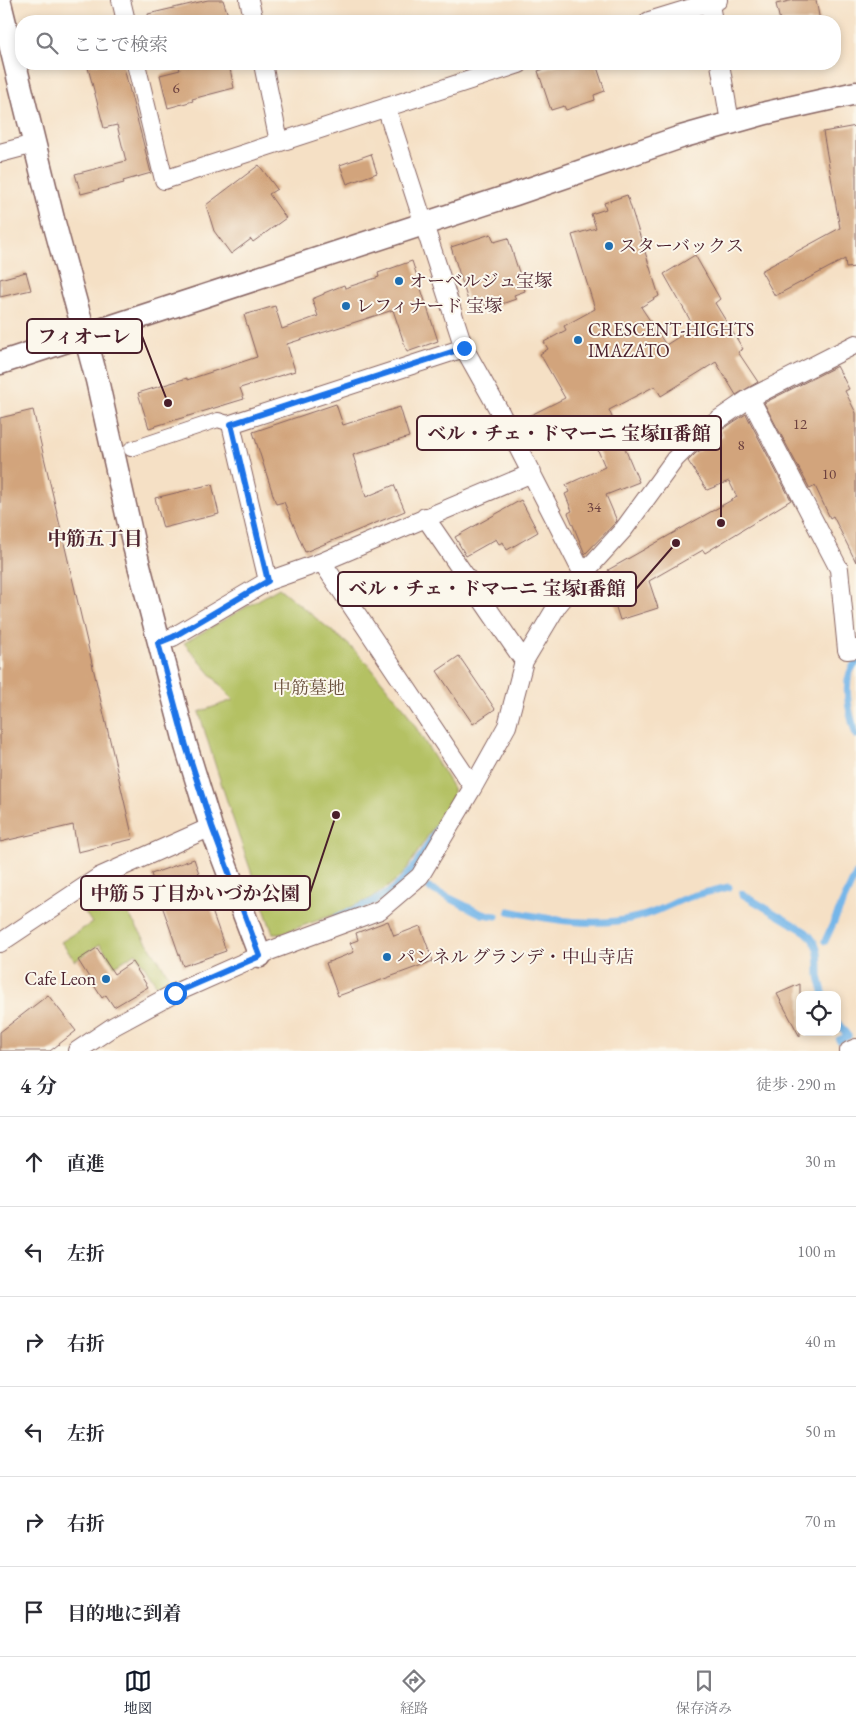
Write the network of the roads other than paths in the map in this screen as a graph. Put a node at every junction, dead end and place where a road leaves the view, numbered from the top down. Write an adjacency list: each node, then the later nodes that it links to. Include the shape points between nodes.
1 (121, 0): 5 (street)
2 (251, 1): 6 (street)
3 (712, 1): 7 (street); 8 (street)
4 (0, 3): 9 (street)
5 (125, 15)
6 (253, 15)
7 (668, 15)
8 (713, 15)
9 (15, 65)
10 (16, 70): 19 (street)
11 (137, 70): 18 (street, via 164,180)
12 (264, 70): 18 (street)
13 (500, 70): 16 (street)
14 (721, 70): 17 (street)
15 (856, 93): 17 (street)
16 (386, 107): 18 (street); 21 (street)
17 (730, 122): 21 (street)
18 (279, 142)
19 (34, 144): 20 (street); 22 (street)
20 (0, 153)
21 (424, 222): 22 (street); 23 (street)
22 (84, 336): 25 (street); 34 (street)
23 (464, 348): 27 (street); 29 (street)
24 (854, 350): 26 (street, via 777,382)
25 (0, 363)
26 (750, 398): 32 (street, via 706,428 675,459 624,529); 35 (street, via 839,569 847,650)
27 (231, 424): 28 (street, via 218,420); 33 (street)
28 (131, 449)
29 (532, 473): 30 (street); 32 (street)
30 (425, 517): 31 (street); 36 (street)
31 (322, 562): 33 (street); 37 (street)
32 (583, 574): 36 (street, via 557,606)
33 (268, 581): 34 (street)
34 (158, 643): 38 (street)
35 (856, 648)
36 (524, 662): 37 (street, via 507,726)
37 (473, 787): 40 (street, via 420,876 380,910)
38 (212, 827): 39 (street, via 99,877); 40 (street)
39 (0, 943)
40 (260, 956): 42 (street, via 175,993 114,1026)
41 (856, 1048): 43 (street)
42 (77, 1051)
43 (849, 1051)

